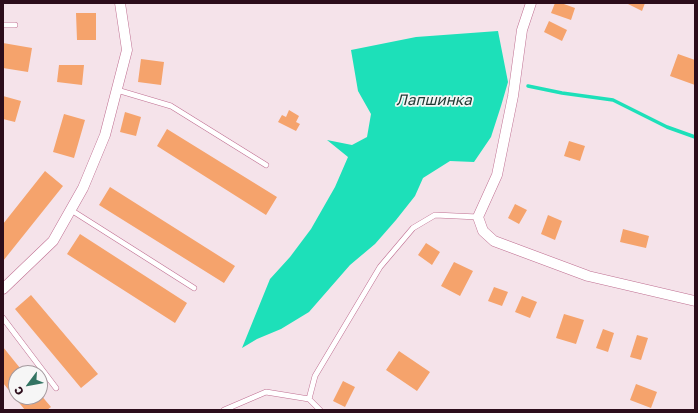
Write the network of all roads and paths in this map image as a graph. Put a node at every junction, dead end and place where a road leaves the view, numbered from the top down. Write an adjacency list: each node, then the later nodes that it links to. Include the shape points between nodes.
1 (120, 3): 5 (street, via 127,50)
2 (531, 3): 8 (street, via 522,30 514,96 497,175)
3 (15, 24): 4 (lane)
4 (3, 25)
5 (117, 90): 6 (lane, via 171,106); 7 (street, via 105,135)
6 (266, 165)
7 (71, 210): 9 (lane); 10 (street, via 53,241)
8 (478, 217): 11 (street, via 483,231 494,241 588,276); 14 (lane, via 434,215 412,228 380,267 315,376)
9 (194, 288)
10 (3, 289)
11 (695, 301)
12 (3, 318): 13 (lane)
13 (56, 388)
14 (309, 399): 15 (lane, via 266,392); 16 (lane)
15 (224, 410)
16 (320, 410)

